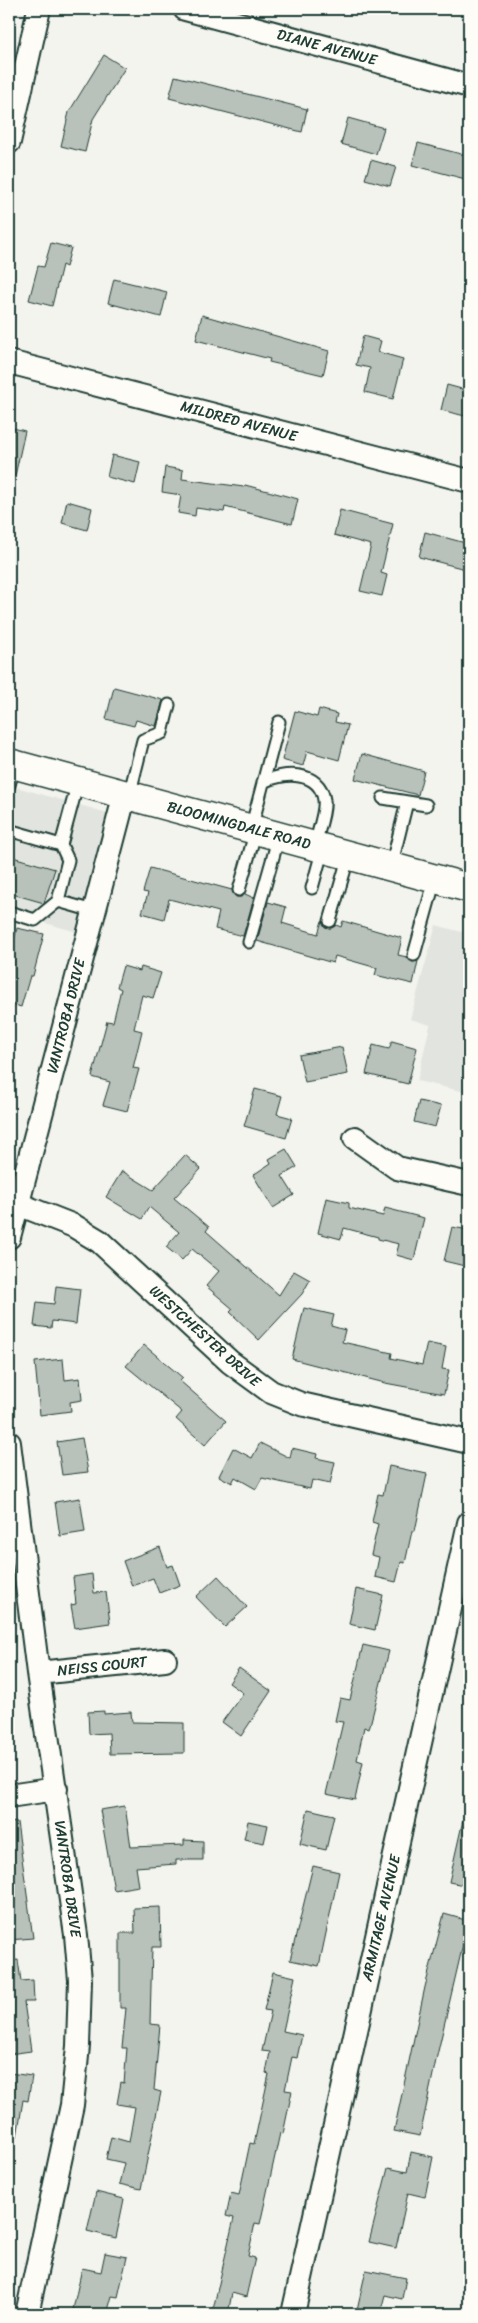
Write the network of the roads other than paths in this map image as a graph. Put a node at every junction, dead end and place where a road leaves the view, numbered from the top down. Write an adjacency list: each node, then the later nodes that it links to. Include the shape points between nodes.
1 (39, 9): 4 (street)
2 (185, 9): 3 (street, DIANE AVENUE)
3 (469, 86)
4 (9, 142)
5 (9, 362): 6 (street, MILDRED AVENUE)
6 (469, 481)
7 (169, 705): 12 (lane, via 162,733 143,740)
8 (279, 722): 11 (lane)
9 (11, 771): 10 (main road, BLOOMINGDALE ROAD)
10 (78, 782): 12 (main road, BLOOMINGDALE ROAD); 18 (lane)
11 (263, 782): 17 (lane); 19 (lane, via 274,776 294,775 316,783 324,802)
12 (127, 795): 17 (main road, BLOOMINGDALE ROAD); 27 (street, VANTROBA DRIVE)
13 (383, 798): 14 (lane)
14 (407, 802): 15 (lane); 21 (lane)
15 (426, 805)
16 (9, 828): 18 (lane)
17 (262, 832): 19 (main road, BLOOMINGDALE ROAD); 25 (lane); 30 (lane)
18 (60, 845): 26 (lane, via 68,860)
19 (319, 847): 20 (main road, BLOOMINGDALE ROAD); 23 (lane)
20 (349, 855): 21 (main road, BLOOMINGDALE ROAD); 29 (lane)
21 (390, 867): 22 (main road, BLOOMINGDALE ROAD)
22 (436, 879): 24 (main road, BLOOMINGDALE ROAD); 31 (lane)
23 (312, 888)
24 (469, 888)
25 (239, 890)
26 (58, 901): 27 (lane); 28 (lane, via 35,920)
27 (93, 911): 34 (street, VANTROBA DRIVE)
28 (9, 912)
29 (330, 921)
30 (249, 942)
31 (414, 955)
32 (355, 1138): 33 (street, via 396,1168)
33 (469, 1184)
34 (18, 1204): 35 (street, VANTROBA DRIVE); 36 (street, WESTCHESTER DRIVE, via 74,1226 99,1241 230,1362 271,1392 301,1404)
35 (9, 1237)
36 (469, 1442)
37 (9, 1443): 40 (street, VANTROBA DRIVE)
38 (469, 1523): 44 (street, ARMITAGE AVENUE)
39 (165, 1660): 40 (street, NEISS COURT)
40 (38, 1673): 41 (street, VANTROBA DRIVE)
41 (56, 1789): 42 (street); 43 (street, VANTROBA DRIVE, via 80,1980 78,2046 70,2114)
42 (9, 1796)
43 (27, 2314)
44 (293, 2314)

